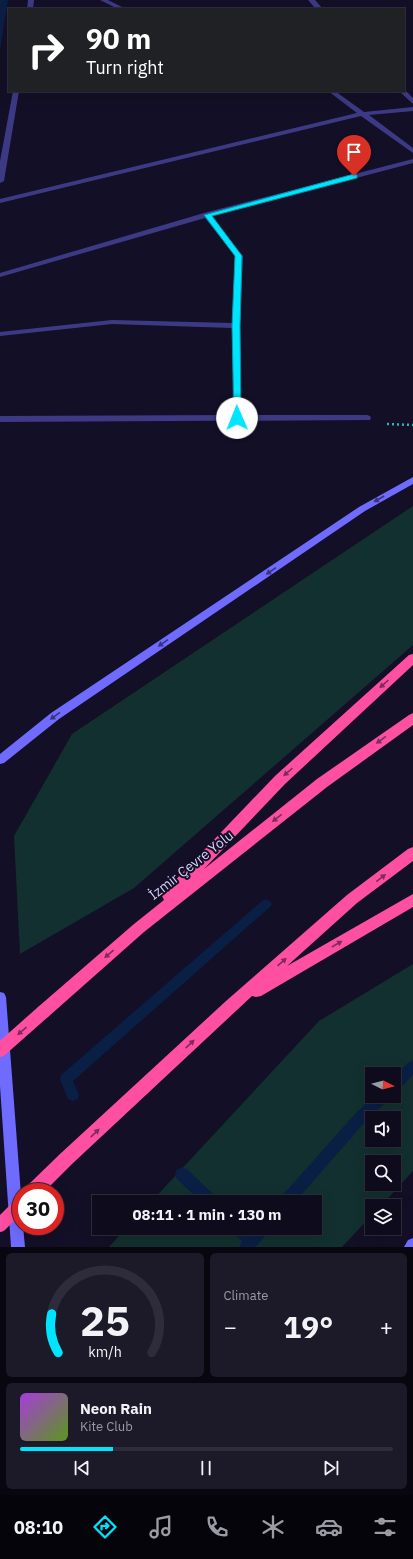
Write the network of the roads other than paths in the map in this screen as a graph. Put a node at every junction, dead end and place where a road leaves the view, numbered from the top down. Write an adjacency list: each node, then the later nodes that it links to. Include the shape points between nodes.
1 (103, 0): 3 (street)
2 (311, 0): 4 (street)
3 (121, 8)
4 (319, 8)
5 (16, 92): 13 (street)
6 (332, 92): 10 (street)
7 (403, 92): 8 (street)
8 (413, 102)
9 (413, 109): 10 (street)
10 (363, 114): 11 (street); 14 (street)
11 (413, 151)
12 (413, 161): 15 (street)
13 (0, 181)
14 (0, 201)
15 (207, 215): 16 (street); 17 (street, via 239,256)
16 (0, 275)
17 (236, 326): 18 (street, via 112,322); 19 (street)
18 (0, 334)
19 (237, 418): 20 (street); 21 (street)
20 (367, 418)
21 (0, 420)
22 (413, 480): 25 (street, one-way to 25, via 362,509 55,716)
23 (413, 658): 28 (highway, one-way to 28, via 280,780)
24 (413, 718): 28 (highway, İzmir Çevre Yolu, one-way to 28, via 322,783)
25 (0, 760)
26 (413, 853): 30 (highway, one-way to 26, via 352,900)
27 (413, 900): 30 (highway, one-way to 27)
28 (139, 928): 31 (highway, İzmir Çevre Yolu, one-way to 31, bridge)
29 (0, 997): 35 (street)
30 (231, 1006): 32 (highway, one-way to 30)
31 (0, 1050)
32 (42, 1183)
33 (12, 1213): 34 (highway, bridge)
34 (0, 1225)
35 (18, 1247)

